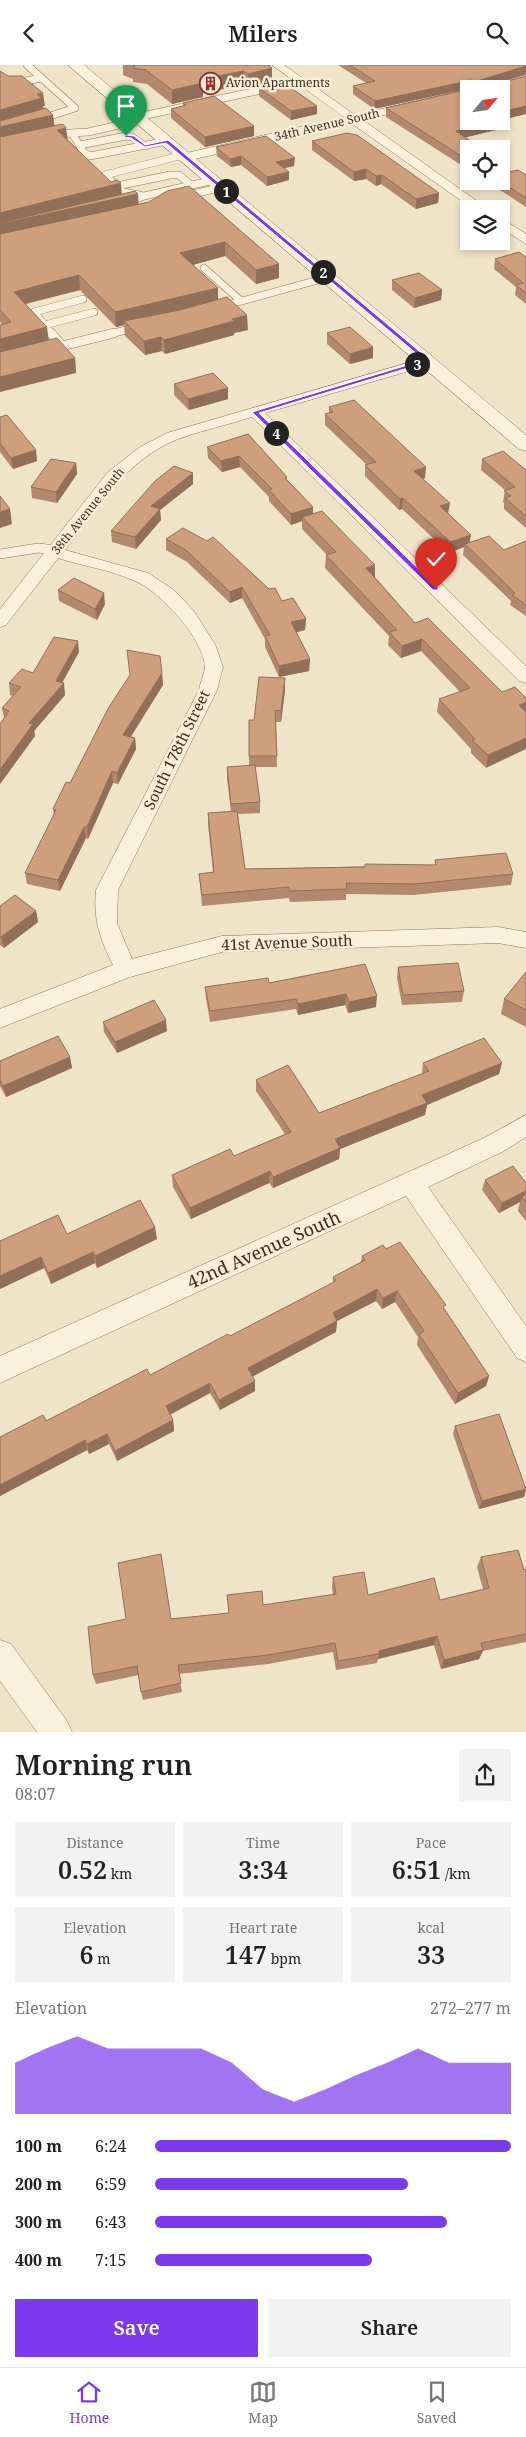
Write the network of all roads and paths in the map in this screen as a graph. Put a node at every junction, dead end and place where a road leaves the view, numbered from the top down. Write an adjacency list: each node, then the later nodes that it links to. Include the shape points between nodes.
1 (27, 65): 4 (lane)
2 (75, 65): 8 (street)
3 (277, 65): 6 (street)
4 (42, 77): 5 (lane, via 14,83); 10 (lane, via 75,108)
5 (0, 78)
6 (300, 81): 8 (lane); 9 (street)
7 (460, 94): 9 (street, 34th Avenue South)
8 (139, 119): 11 (lane); 13 (street)
9 (354, 119): 16 (street, 34th Avenue South); 22 (street)
10 (32, 121)
11 (72, 133): 12 (lane); 14 (lane)
12 (43, 137)
13 (167, 141): 15 (lane); 16 (street)
14 (80, 145): 15 (lane, via 126,136); 15 (lane, via 84,153 94,156)
15 (145, 146)
16 (184, 156): 17 (street); 19 (lane, via 118,169 105,175)
17 (218, 184): 18 (lane); 21 (lane); 27 (street)
18 (191, 185): 19 (lane, via 179,175 170,175); 20 (lane)
19 (116, 186): 20 (lane, via 123,192)
20 (144, 196): 23 (lane)
21 (179, 197)
22 (469, 200)
23 (119, 205)
24 (510, 228): 25 (street)
25 (526, 240)
26 (204, 268): 29 (lane)
27 (329, 277): 29 (lane); 36 (street)
28 (83, 299): 32 (lane, via 34,312)
29 (241, 301): 30 (lane)
30 (214, 309)
31 (94, 312): 32 (lane)
32 (45, 325): 34 (lane)
33 (145, 326): 34 (lane)
34 (62, 346): 35 (lane)
35 (44, 350)
36 (428, 361): 37 (street, 38th Avenue South); 38 (street)
37 (255, 412): 39 (street, 38th Avenue South, via 172,436 146,450 114,475); 42 (street)
38 (526, 445)
39 (55, 551): 40 (lane, via 38,548); 41 (street, 38th Avenue South); 44 (street, South 178th Street, via 142,577 168,594 187,614 206,644 214,667 208,690 107,890 104,911 108,933)
40 (0, 554)
41 (0, 621)
42 (526, 677)
43 (526, 940): 44 (street, 41st Avenue South, via 498,935 222,945)
44 (126, 969): 45 (street, 41st Avenue South)
45 (0, 1019)
46 (526, 1125): 47 (street, 42nd Avenue South, via 493,1145)
47 (411, 1183): 48 (street); 49 (street, 42nd Avenue South)
48 (526, 1349)
49 (0, 1370)
50 (0, 1655): 51 (street)
51 (56, 1732)

